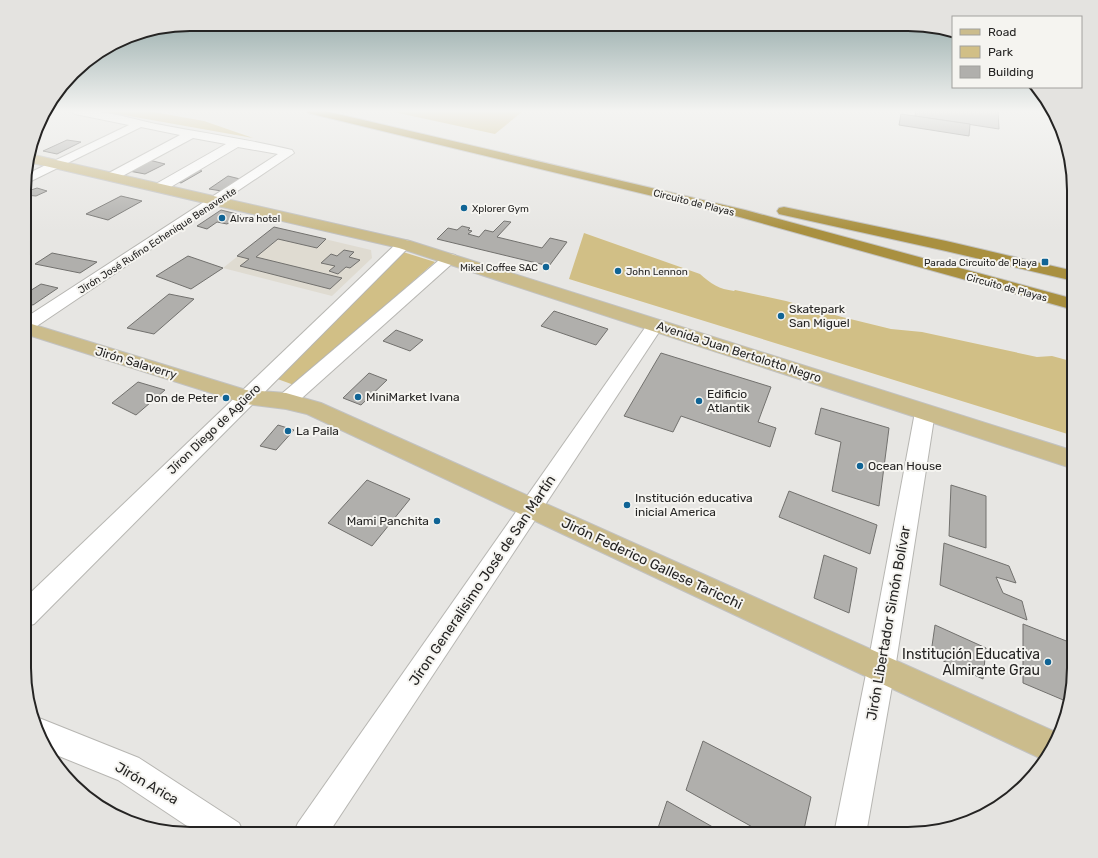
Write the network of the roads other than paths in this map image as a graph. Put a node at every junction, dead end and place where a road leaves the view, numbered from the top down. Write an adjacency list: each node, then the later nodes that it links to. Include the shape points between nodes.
1 (85, 151): 8 (street)
2 (159, 151): 10 (street)
3 (222, 151): 11 (street)
4 (279, 151): 12 (street, Jirón José Rufino Echenique Benavente, via 288,153)
5 (480, 151): 18 (highway, Circuito de Playas, via 740,213)
6 (522, 151): 15 (highway, Circuito de Playas)
7 (34, 159): 8 (main road, Avenida Juan Bertolotto Negro)
8 (57, 165): 9 (street); 10 (main road, Avenida Juan Bertolotto Negro)
9 (31, 177)
10 (111, 177): 11 (main road, Avenida Juan Bertolotto Negro)
11 (159, 188): 12 (main road, Avenida Juan Bertolotto Negro)
12 (216, 201): 13 (main road, Avenida Juan Bertolotto Negro); 21 (street, Jirón José Rufino Echenique Benavente)
13 (404, 244): 14 (main road, Avenida Juan Bertolotto Negro); 24 (street, Jíron Diego de Agüero)
14 (450, 258): 22 (main road, Avenida Juan Bertolotto Negro); 25 (street)
15 (1003, 260): 16 (highway, Circuito de Playas); 18 (highway, via 1020,267 1032,276 1035,283 1033,288)
16 (1067, 276)
17 (1067, 281): 19 (highway, via 1061,283 1060,289)
18 (1026, 292): 20 (highway, Circuito de Playas)
19 (1067, 300)
20 (1067, 303)
21 (31, 323)
22 (655, 326): 26 (main road, Avenida Juan Bertolotto Negro); 28 (street, Jíron Generalisimo José de San Martín)
23 (31, 329): 24 (main road, Jirón Salaverry)
24 (246, 398): 25 (main road, Jirón Federico Gallese Taricchi); 29 (street, Jíron Diego de Agüero)
25 (286, 401): 28 (main road, Jirón Federico Gallese Taricchi, via 312,408)
26 (925, 412): 27 (main road, Avenida Juan Bertolotto Negro); 30 (street, Jirón Libertador Simón Bolívar)
27 (1067, 458)
28 (531, 508): 30 (main road, Jirón Federico Gallese Taricchi); 34 (street, Jíron Generalisimo José de San Martín)
29 (31, 608)
30 (881, 668): 32 (main road, Jirón Federico Gallese Taricchi); 35 (street, Jirón Libertador Simón Bolívar)
31 (46, 736): 33 (street, Jirón Arica, via 128,769)
32 (1048, 744)
33 (217, 827)
34 (314, 827)
35 (851, 827)

